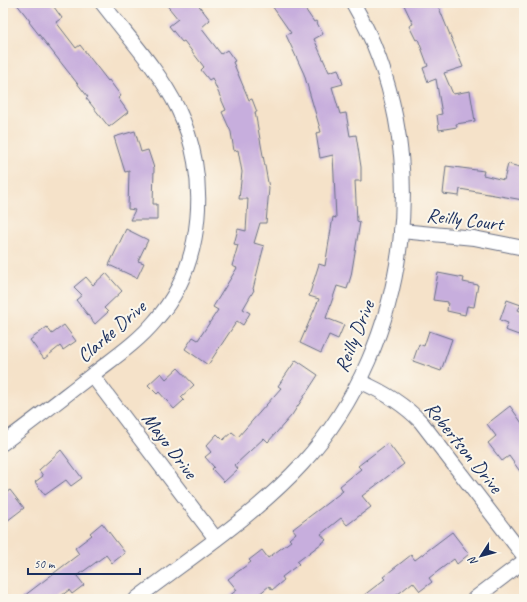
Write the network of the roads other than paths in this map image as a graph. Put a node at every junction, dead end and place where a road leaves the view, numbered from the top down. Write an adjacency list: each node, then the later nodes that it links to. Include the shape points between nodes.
1 (102, 3): 5 (street, Clarke Drive, via 164,85 178,109 195,159 198,204 195,236 187,265 165,309 133,343)
2 (353, 3): 3 (street, Reilly Drive, via 374,48 395,115 403,189)
3 (401, 231): 4 (street, Reilly Court, via 474,238); 6 (street, Reilly Drive, via 389,304)
4 (524, 248)
5 (92, 375): 7 (street, Clarke Drive); 8 (street, Mayo Drive)
6 (359, 381): 8 (street, Reilly Drive, via 320,442 302,463 259,505); 9 (street, Robertson Drive, via 388,394 421,422)
7 (3, 443)
8 (216, 539): 11 (street, Reilly Drive)
9 (524, 556)
10 (524, 561): 12 (street)
11 (136, 599)
12 (474, 599)

